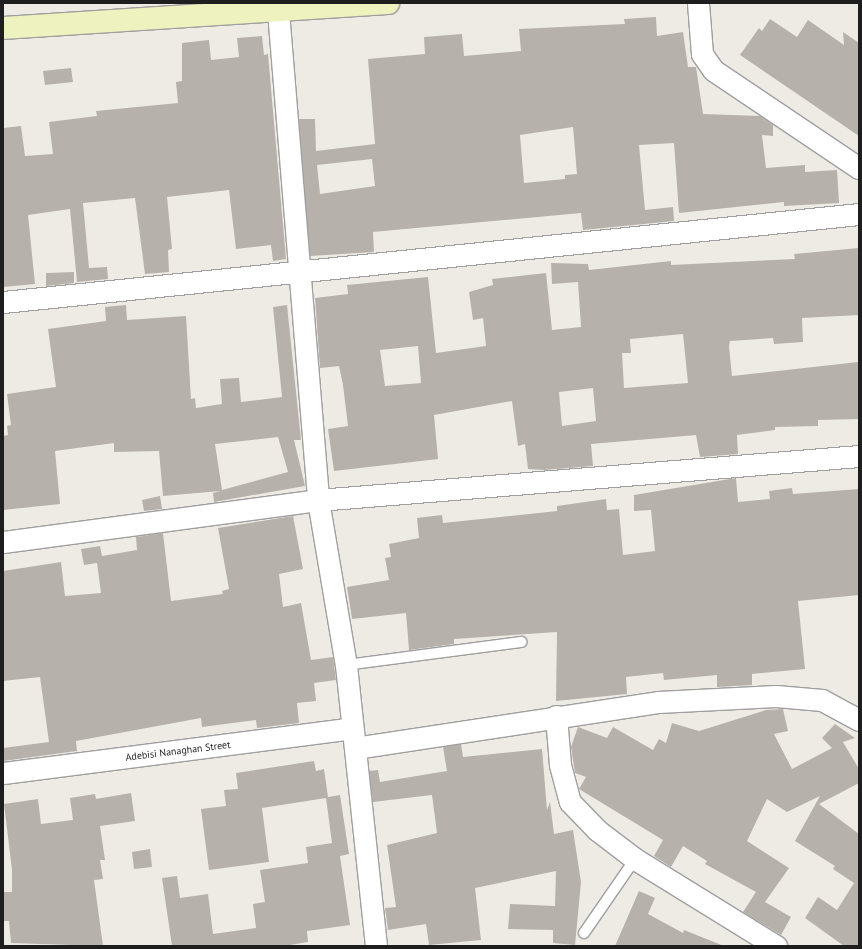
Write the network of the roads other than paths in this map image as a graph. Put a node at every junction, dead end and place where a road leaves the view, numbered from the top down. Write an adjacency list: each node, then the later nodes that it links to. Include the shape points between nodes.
1 (388, 3): 4 (street)
2 (698, 3): 6 (street, via 702,54 713,70)
3 (215, 8): 4 (street); 5 (street)
4 (278, 11): 8 (street)
5 (3, 28)
6 (859, 168)
7 (859, 214): 8 (street)
8 (299, 270): 9 (street); 11 (street)
9 (3, 302)
10 (859, 456): 11 (street)
11 (318, 500): 12 (street); 14 (street)
12 (3, 542)
13 (521, 642): 14 (lane)
14 (346, 665): 17 (street)
15 (556, 716): 16 (street, Adebisi Nanaghan Street, via 658,702 800,696 822,700); 17 (street, Adebisi Nanaghan Street); 19 (street, via 560,764 570,802 597,830)
16 (859, 720)
17 (353, 738): 18 (street, Adebisi Nanaghan Street); 21 (street)
18 (3, 773)
19 (635, 860): 20 (lane); 22 (street)
20 (584, 933)
21 (376, 946)
22 (776, 946)

